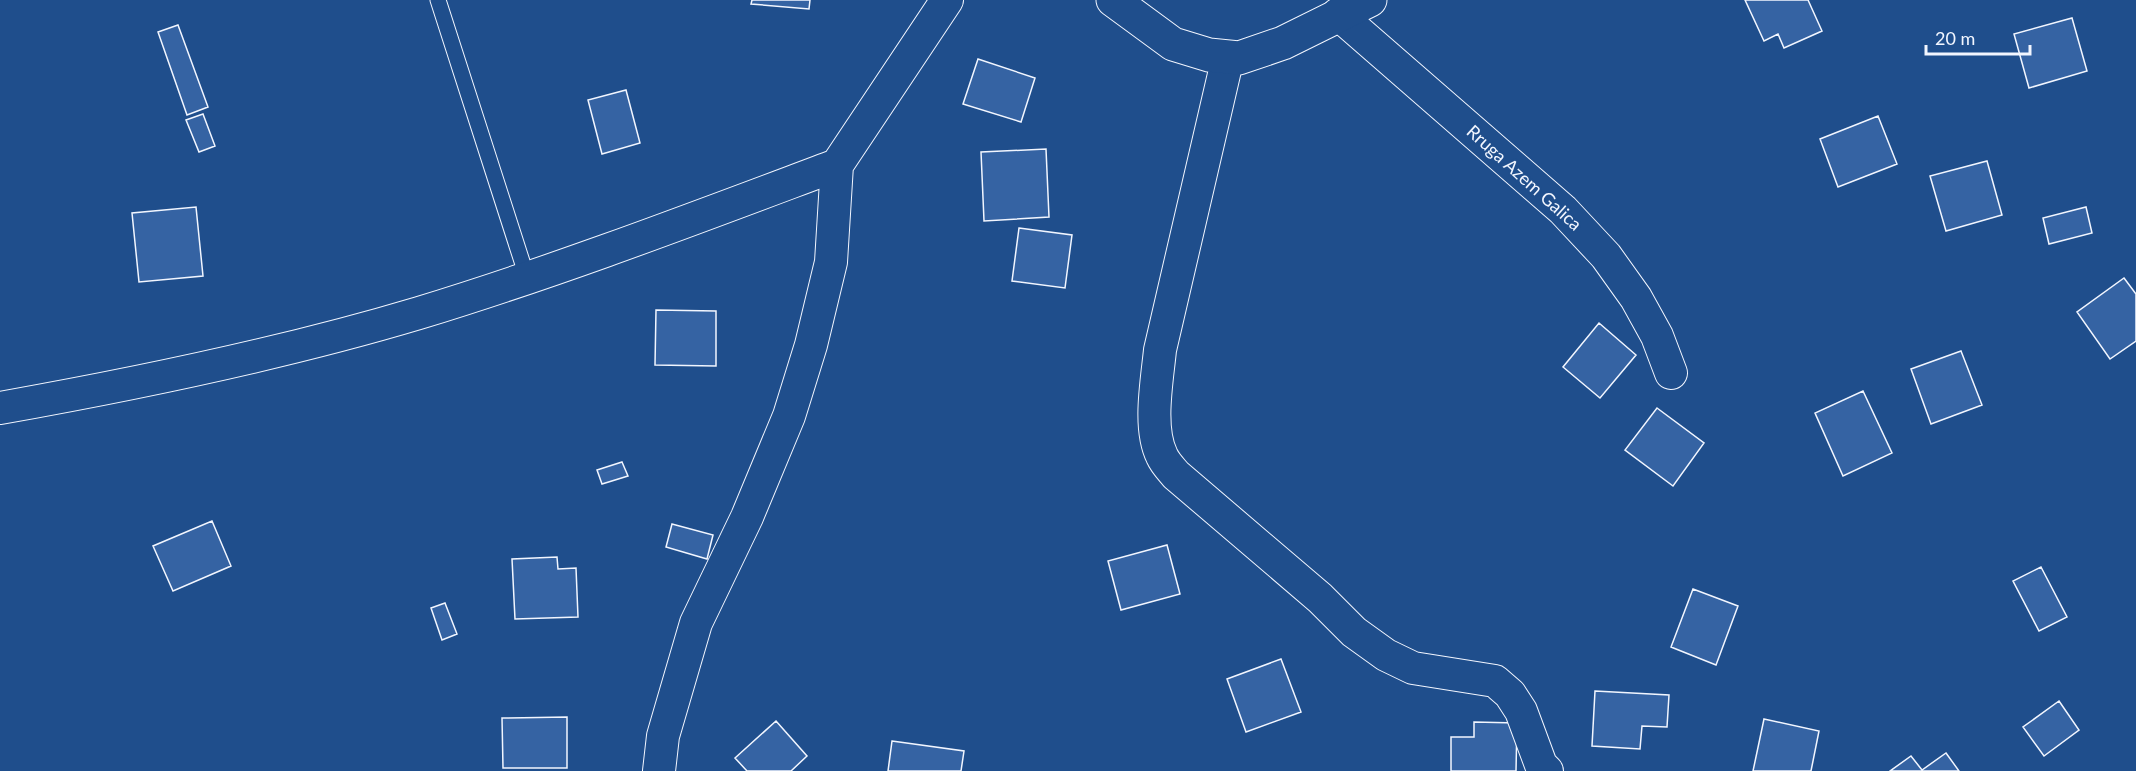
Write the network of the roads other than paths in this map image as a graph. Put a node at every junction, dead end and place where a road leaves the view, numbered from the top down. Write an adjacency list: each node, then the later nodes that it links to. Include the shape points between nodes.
1 (438, 0): 8 (lane)
2 (947, 0): 7 (street)
3 (1113, 0): 6 (street, via 1173,44 1209,56)
4 (1370, 0): 5 (street)
5 (1338, 14): 6 (street, via 1282,43 1239,58); 9 (street, Rruga Azem Galica, via 1563,210 1599,248 1636,298)
6 (1228, 57): 12 (street, via 1160,350 1155,431 1162,456 1176,475 1320,598 1354,632 1386,655 1413,668 1496,681 1521,711 1537,756)
7 (837, 165): 8 (street); 11 (street, via 831,262 812,345 789,416 747,517 696,623 663,736)
8 (527, 277): 10 (street, via 419,313 271,354)
9 (1671, 373)
10 (0, 408)
11 (659, 771)
12 (1547, 771)

